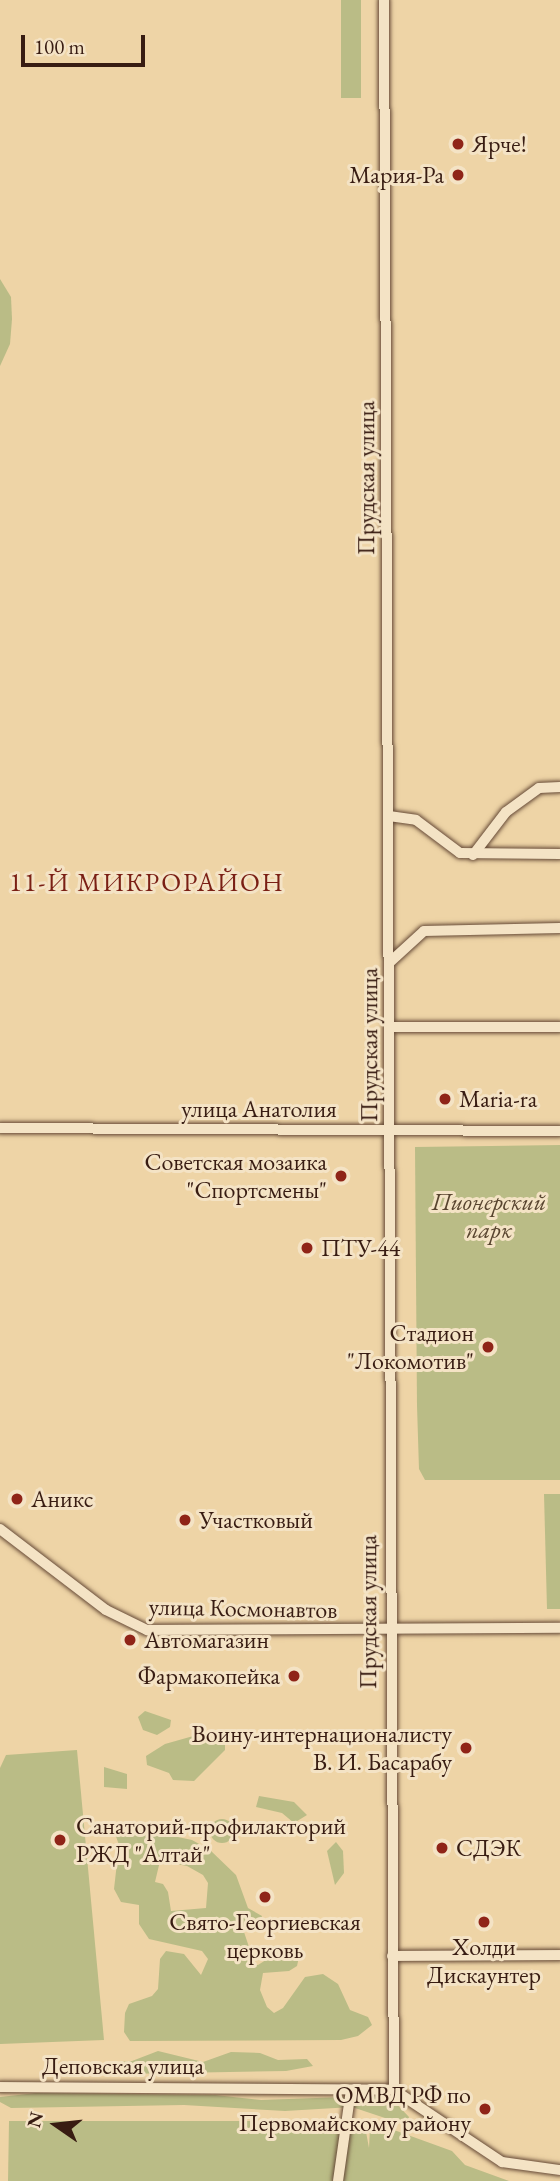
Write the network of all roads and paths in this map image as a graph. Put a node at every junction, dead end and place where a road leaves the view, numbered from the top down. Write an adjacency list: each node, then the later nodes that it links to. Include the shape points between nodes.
1 (384, 0): 3 (street, Прудская улица)
2 (560, 787): 5 (street, via 539,788 506,812)
3 (389, 816): 5 (street, via 416,820 451,848); 7 (street, Прудская улица)
4 (560, 854): 5 (street)
5 (473, 855)
6 (560, 928): 7 (street, via 424,931)
7 (389, 963): 8 (street, Прудская улица)
8 (389, 1027): 9 (street); 12 (street, Прудская улица)
9 (560, 1027)
10 (0, 1128): 12 (street, улица Анатолия)
11 (560, 1130): 12 (street, улица Анатолия)
12 (390, 1131): 15 (street, Прудская улица)
13 (0, 1529): 15 (street, улица Космонавтов, via 106,1610 138,1628)
14 (560, 1628): 15 (street, улица Космонавтов)
15 (388, 1631): 17 (street, Прудская улица)
16 (560, 1955): 17 (street)
17 (392, 1956): 20 (street, Прудская улица)
18 (0, 2087): 19 (street, Деповская улица)
19 (351, 2090): 20 (street, Деповская улица); 22 (street)
20 (394, 2090): 21 (street, via 502,2162)
21 (560, 2169)
22 (338, 2181)

